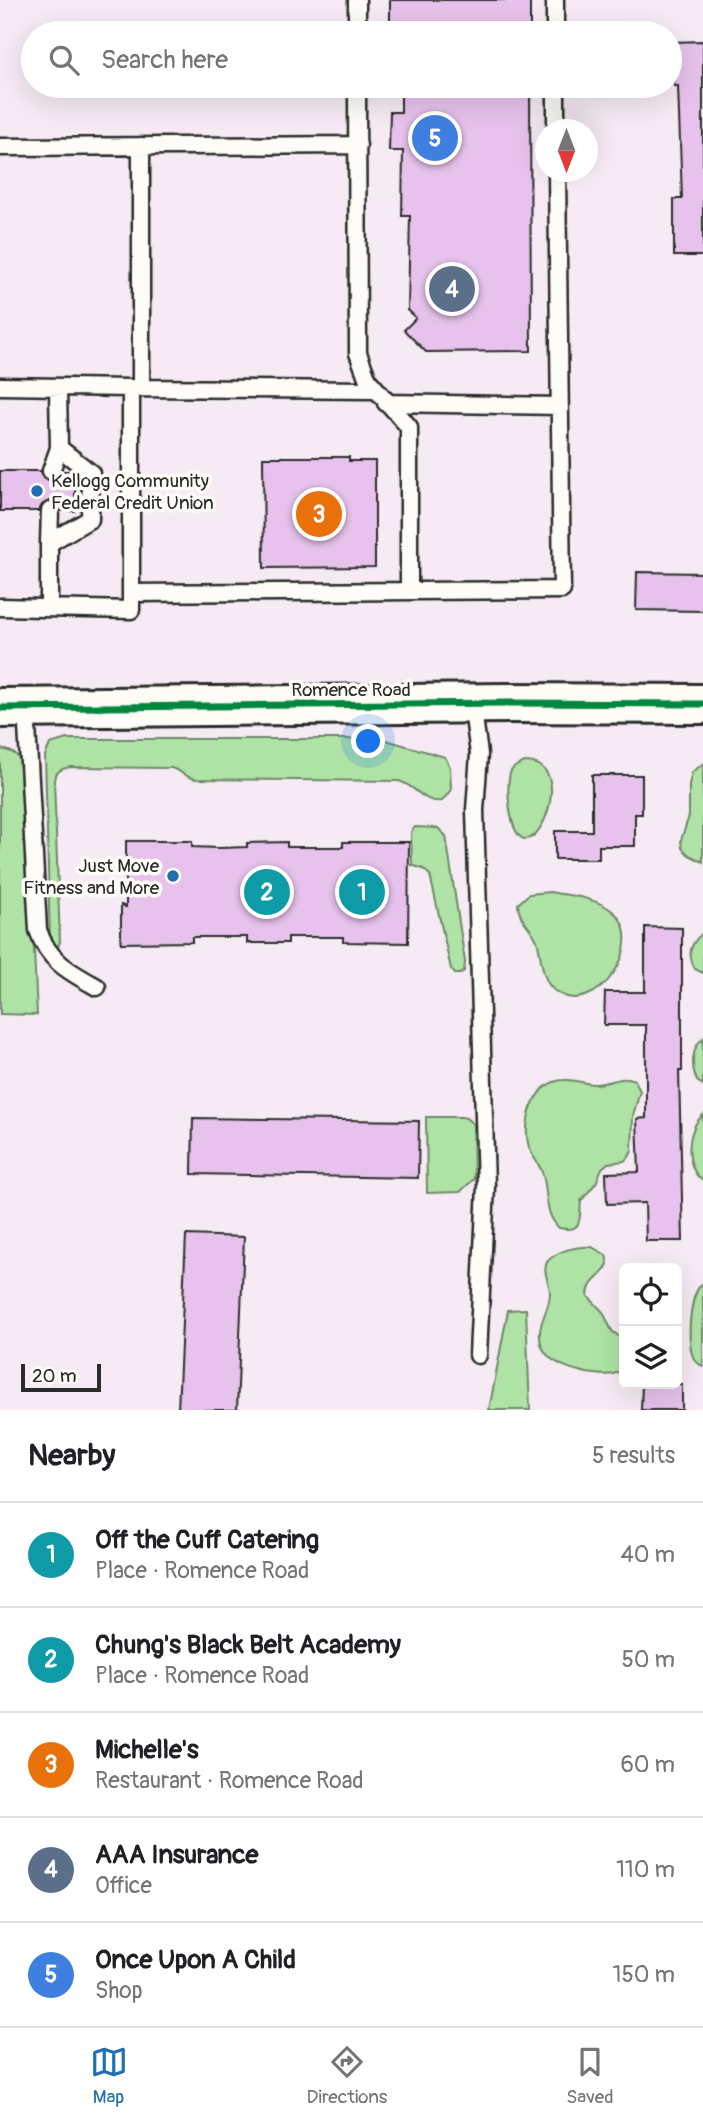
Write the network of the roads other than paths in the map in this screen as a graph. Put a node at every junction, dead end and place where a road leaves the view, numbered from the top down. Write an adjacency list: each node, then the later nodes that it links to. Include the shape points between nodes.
1 (357, 0): 3 (lane)
2 (555, 0): 4 (lane)
3 (357, 21)
4 (555, 21)
5 (358, 98): 8 (lane)
6 (556, 98): 7 (lane)
7 (556, 119)
8 (358, 145): 10 (lane); 15 (lane, via 358,353)
9 (0, 146): 10 (lane)
10 (141, 146): 14 (lane)
11 (557, 182): 17 (lane)
12 (0, 386): 13 (lane)
13 (58, 387): 14 (lane); 18 (lane)
14 (136, 388): 15 (lane); 23 (lane)
15 (375, 390): 16 (lane)
16 (386, 403): 17 (lane); 22 (lane, via 409,427)
17 (560, 406): 22 (lane, via 562,590)
18 (59, 448): 19 (lane); 21 (lane, via 91,473 90,519)
19 (51, 471)
20 (50, 511): 21 (lane)
21 (49, 543): 25 (lane)
22 (409, 591): 23 (lane)
23 (131, 593): 25 (lane, via 131,610)
24 (0, 607): 25 (lane)
25 (49, 608)
26 (472, 703): 27 (street, Romence Road); 28 (street, Romence Road); 30 (lane, via 479,754 475,810 486,1186)
27 (703, 704)
28 (13, 707): 29 (lane, via 42,945 52,958)
29 (97, 987)
30 (478, 1355)

